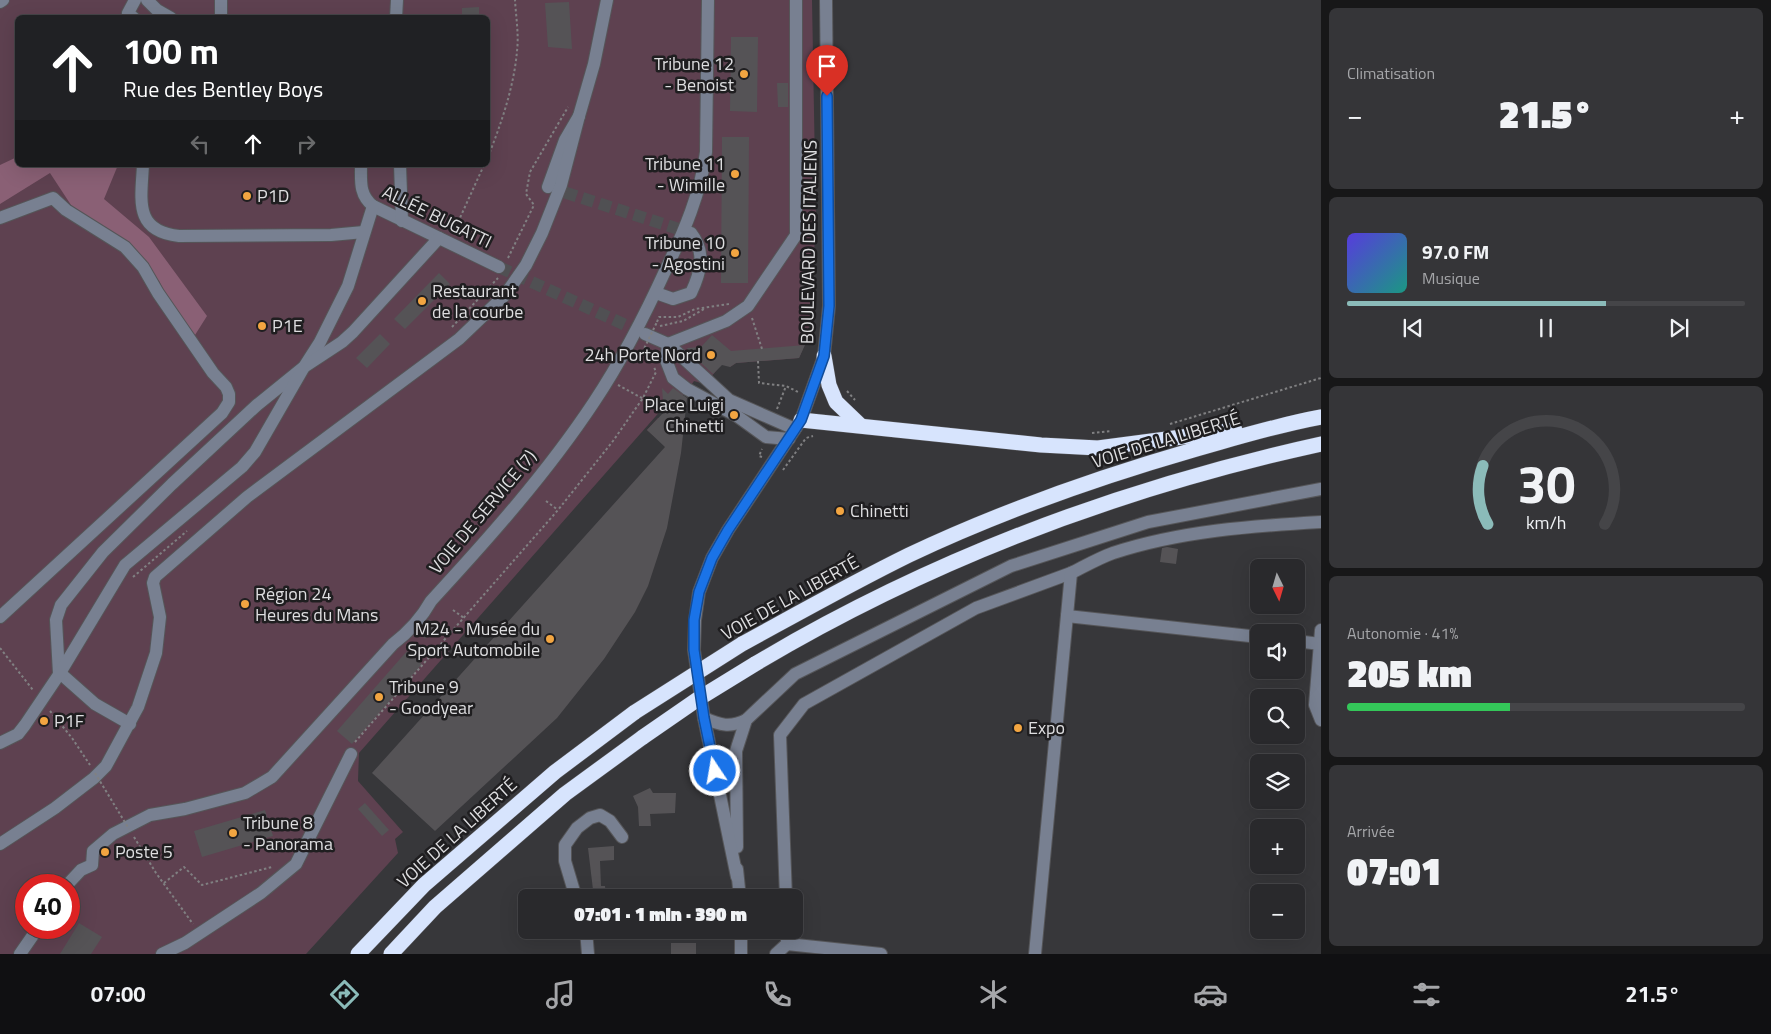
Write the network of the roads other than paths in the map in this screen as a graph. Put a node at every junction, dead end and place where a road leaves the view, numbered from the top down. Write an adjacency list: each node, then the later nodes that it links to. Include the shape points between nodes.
1 (135, 0): 9 (street, via 128,13)
2 (147, 0): 10 (street)
3 (221, 0): 11 (street)
4 (397, 0): 12 (street)
5 (607, 0): 13 (street)
6 (708, 0): 25 (street, VOIE DE SERVICE (7), via 703,174 679,242)
7 (796, 0): 27 (street, via 796,235 748,306 726,320)
8 (826, 0): 28 (street, BOULEVARD DES ITALIENS, via 829,306)
9 (130, 15)
10 (166, 15)
11 (221, 15)
12 (396, 15)
13 (579, 116): 17 (street, via 565,140); 48 (street, via 561,185 542,233 526,265 505,295 459,338 247,497 155,576 159,637 148,680)
14 (143, 167): 21 (street, via 143,212 146,221 159,232 179,236)
15 (361, 167): 18 (street, ALLÉE BUGATTI, via 361,188)
16 (400, 167): 20 (street)
17 (548, 187)
18 (373, 206): 20 (street, ALLÉE BUGATTI); 21 (street)
19 (0, 218): 39 (street, via 53,198 125,248 143,267 158,294 229,394 229,402 222,413)
20 (402, 221): 23 (street, ALLÉE BUGATTI)
21 (364, 232): 29 (street, via 348,286)
22 (691, 234): 25 (street, via 700,244 700,275 692,293 673,299)
23 (445, 238): 24 (street, ALLÉE BUGATTI); 29 (street, via 353,332)
24 (502, 269)
25 (656, 293): 53 (street, VOIE DE SERVICE (7), via 594,402 517,504 431,601 410,631 393,644 284,765 272,777 245,793 150,815 134,822 93,851 92,865)
26 (645, 335): 27 (street)
27 (668, 344): 33 (street, via 729,400); 33 (street, via 666,360 673,378 687,389 766,437)
28 (824, 356): 32 (highway, via 836,402); 33 (street, BOULEVARD DES ITALIENS)
29 (304, 367): 44 (street, via 255,452 242,468 125,565); 44 (street, via 257,405 103,552 61,605 56,620)
30 (1321, 417): 31 (highway, VOIE DE LA LIBERTÉ)
31 (1286, 423): 32 (highway, via 1098,448); 65 (highway, VOIE DE LA LIBERTÉ, bridge, via 1133,468 1005,514 877,571 742,644 635,712 555,772 424,884)
32 (860, 425): 33 (highway, via 827,422)
33 (795, 430): 45 (street, BOULEVARD DES ITALIENS, via 728,530 712,558 699,592 694,620 694,650)
34 (1321, 444): 66 (highway, bridge, via 1196,474 1053,521 981,549 831,620 643,736 564,794 436,908)
35 (1321, 489): 46 (street, via 1148,522 1010,566 794,674)
36 (1321, 522): 37 (street, via 1254,526 1173,538 1112,554)
37 (1071, 573): 38 (street); 57 (street, via 976,608 804,704 780,735)
38 (1067, 616): 41 (street); 71 (street)
39 (0, 617)
40 (1321, 630): 43 (street)
41 (1250, 636)
42 (1305, 643): 43 (street)
43 (1320, 644): 47 (street, via 1315,705)
44 (60, 674): 48 (street, via 95,704); 49 (street, via 18,734)
45 (704, 718): 46 (street, via 727,726); 54 (street, BOULEVARD DES ITALIENS)
46 (746, 720): 54 (street, via 736,751)
47 (1321, 720)
48 (130, 724): 52 (street, via 99,774)
49 (0, 743)
50 (352, 748): 64 (street, via 296,864 261,893 200,934)
51 (622, 837): 55 (street, via 610,821 600,815 577,828 565,845 565,861)
52 (0, 844)
53 (77, 874)
54 (737, 877): 56 (street)
55 (573, 889)
56 (739, 889)
57 (786, 889)
58 (30, 939): 63 (street)
59 (587, 939): 67 (street)
60 (741, 939): 68 (street)
61 (787, 939): 62 (street)
62 (787, 944): 69 (street); 70 (street)
63 (20, 954)
64 (162, 954)
65 (358, 954)
66 (391, 954)
67 (588, 954)
68 (741, 954)
69 (776, 954)
70 (881, 954)
71 (1035, 954)

